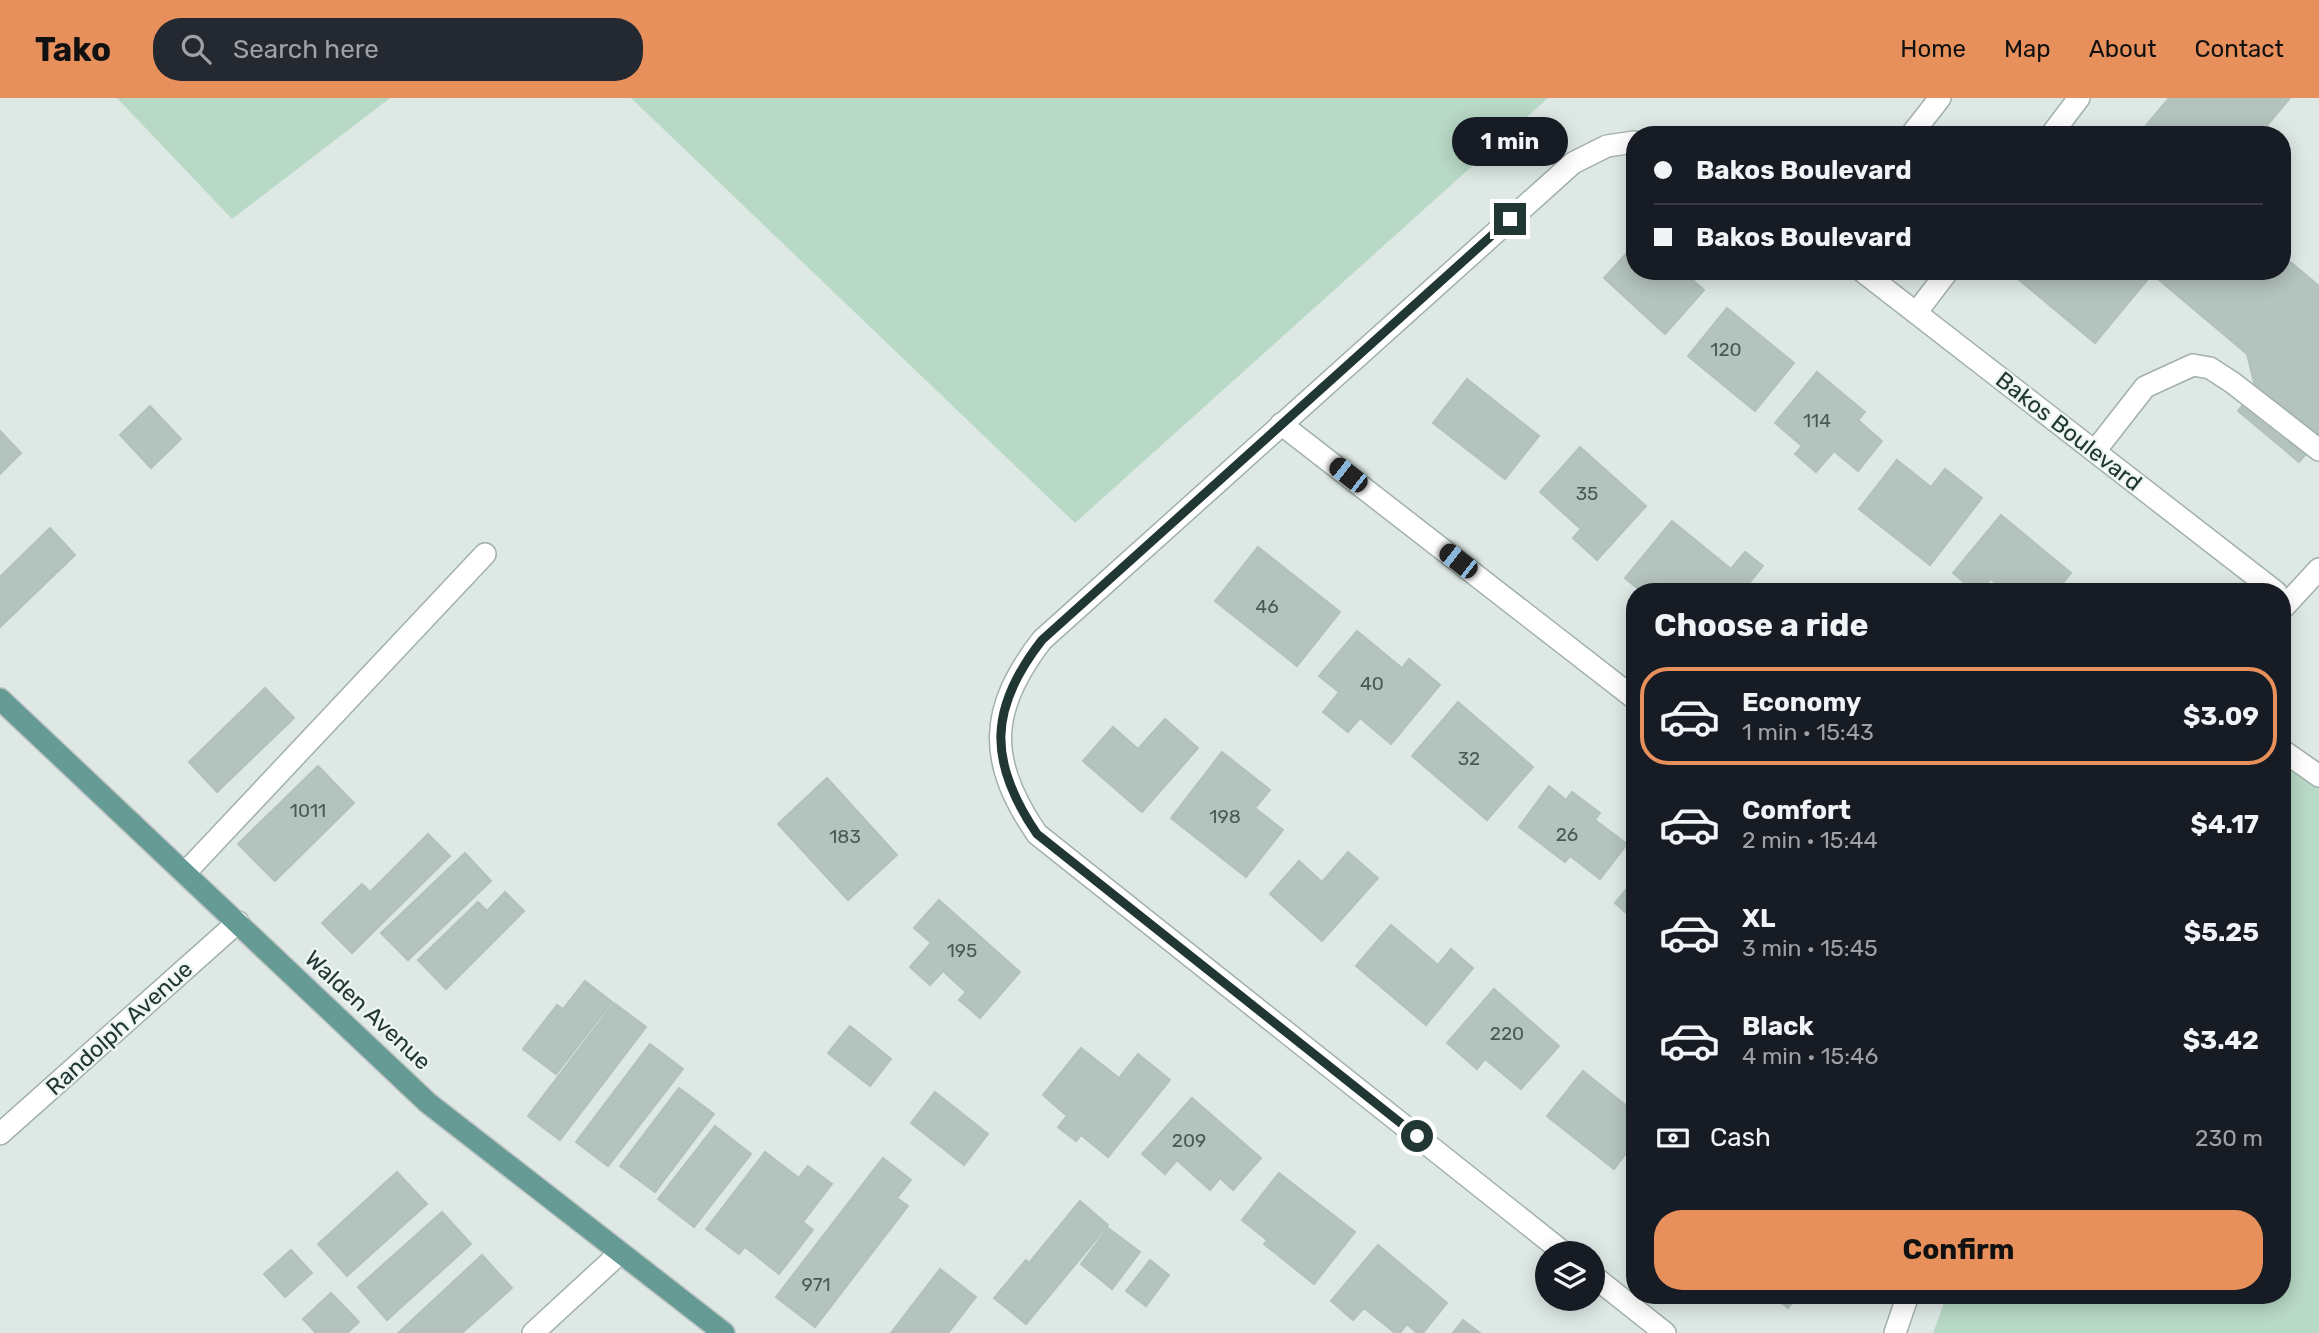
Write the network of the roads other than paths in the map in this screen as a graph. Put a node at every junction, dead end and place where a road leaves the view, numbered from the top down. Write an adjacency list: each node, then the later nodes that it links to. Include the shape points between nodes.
1 (1940, 98): 3 (street)
2 (2079, 98): 4 (street)
3 (1918, 126)
4 (2058, 126)
5 (1626, 143): 9 (street, via 1607,146 1573,163)
6 (1874, 280): 8 (street, Bakos Boulevard)
7 (1941, 280): 8 (street)
8 (1916, 313): 11 (street, Bakos Boulevard)
9 (1281, 424): 16 (street); 23 (street, via 1042,640 1018,671 1006,703 1001,736 1004,770 1015,802 1037,834)
10 (2319, 450): 11 (street, via 2234,383 2210,368 2193,365 2145,387)
11 (2095, 451): 14 (street, Bakos Boulevard)
12 (485, 554): 20 (street)
13 (2319, 569): 15 (street)
14 (2262, 583)
15 (2291, 592)
16 (1626, 692)
17 (0, 699): 20 (main road, Walden Avenue)
18 (2291, 756): 19 (street)
19 (2319, 776)
20 (185, 873): 21 (main road, Walden Avenue)
21 (238, 922): 22 (street, Randolph Avenue); 24 (main road, Walden Avenue, via 428,1103)
22 (0, 1134)
23 (1549, 1241)
24 (620, 1253): 29 (street); 30 (main road, Walden Avenue)
25 (1605, 1285): 26 (street)
26 (1626, 1302)
27 (1628, 1304): 31 (street)
28 (1905, 1304): 32 (street)
29 (533, 1333)
30 (724, 1333)
31 (1665, 1333)
32 (1895, 1333)

